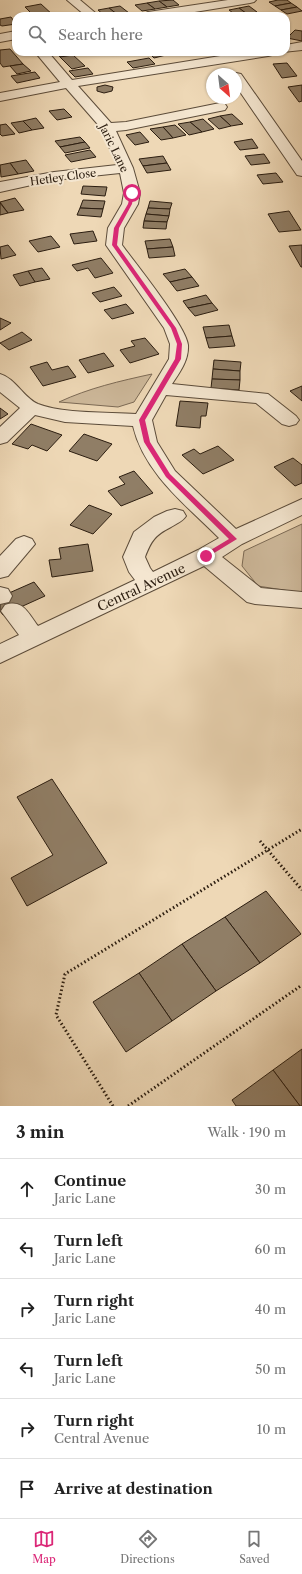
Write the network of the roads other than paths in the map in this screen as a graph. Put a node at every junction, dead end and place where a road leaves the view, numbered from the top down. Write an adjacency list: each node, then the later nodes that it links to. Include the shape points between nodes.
1 (73, 0): 6 (street)
2 (189, 0): 5 (street)
3 (250, 0): 4 (street)
4 (213, 6): 5 (street); 8 (street)
5 (199, 8): 7 (street)
6 (88, 12)
7 (174, 12)
8 (221, 12)
9 (12, 36): 10 (street)
10 (0, 38)
11 (302, 46): 12 (street)
12 (290, 48)
13 (46, 56): 17 (street, Jaric Lane)
14 (246, 56): 15 (street)
15 (225, 60): 16 (street); 17 (street)
16 (230, 68)
17 (70, 84): 19 (street); 21 (street, Jaric Lane)
18 (242, 86): 23 (street)
19 (0, 97)
20 (220, 107): 21 (street, via 126,126)
21 (107, 127): 22 (street, Jaric Lane)
22 (126, 168): 24 (street, Hetley Close, via 54,176); 26 (street, Jaric Lane, via 132,193 130,204 116,228 114,245 173,328 179,344 178,359)
23 (302, 172)
24 (0, 187)
25 (0, 380): 27 (street)
26 (160, 389): 28 (street, Jaric Lane); 29 (street, via 261,398)
27 (31, 408): 28 (street, via 65,416); 30 (street)
28 (142, 420): 33 (street, via 147,442 168,476)
29 (289, 420)
30 (0, 438)
31 (302, 506): 33 (street, Central Avenue)
32 (175, 516): 37 (street, via 142,537 134,557 140,572)
33 (234, 539): 35 (street, Central Avenue)
34 (24, 544): 36 (street)
35 (206, 556): 37 (street, Central Avenue); 39 (street, via 256,596)
36 (0, 570)
37 (150, 582): 40 (street, Central Avenue)
38 (5, 600): 40 (street)
39 (302, 600)
40 (34, 637): 41 (street, Central Avenue)
41 (0, 654)

